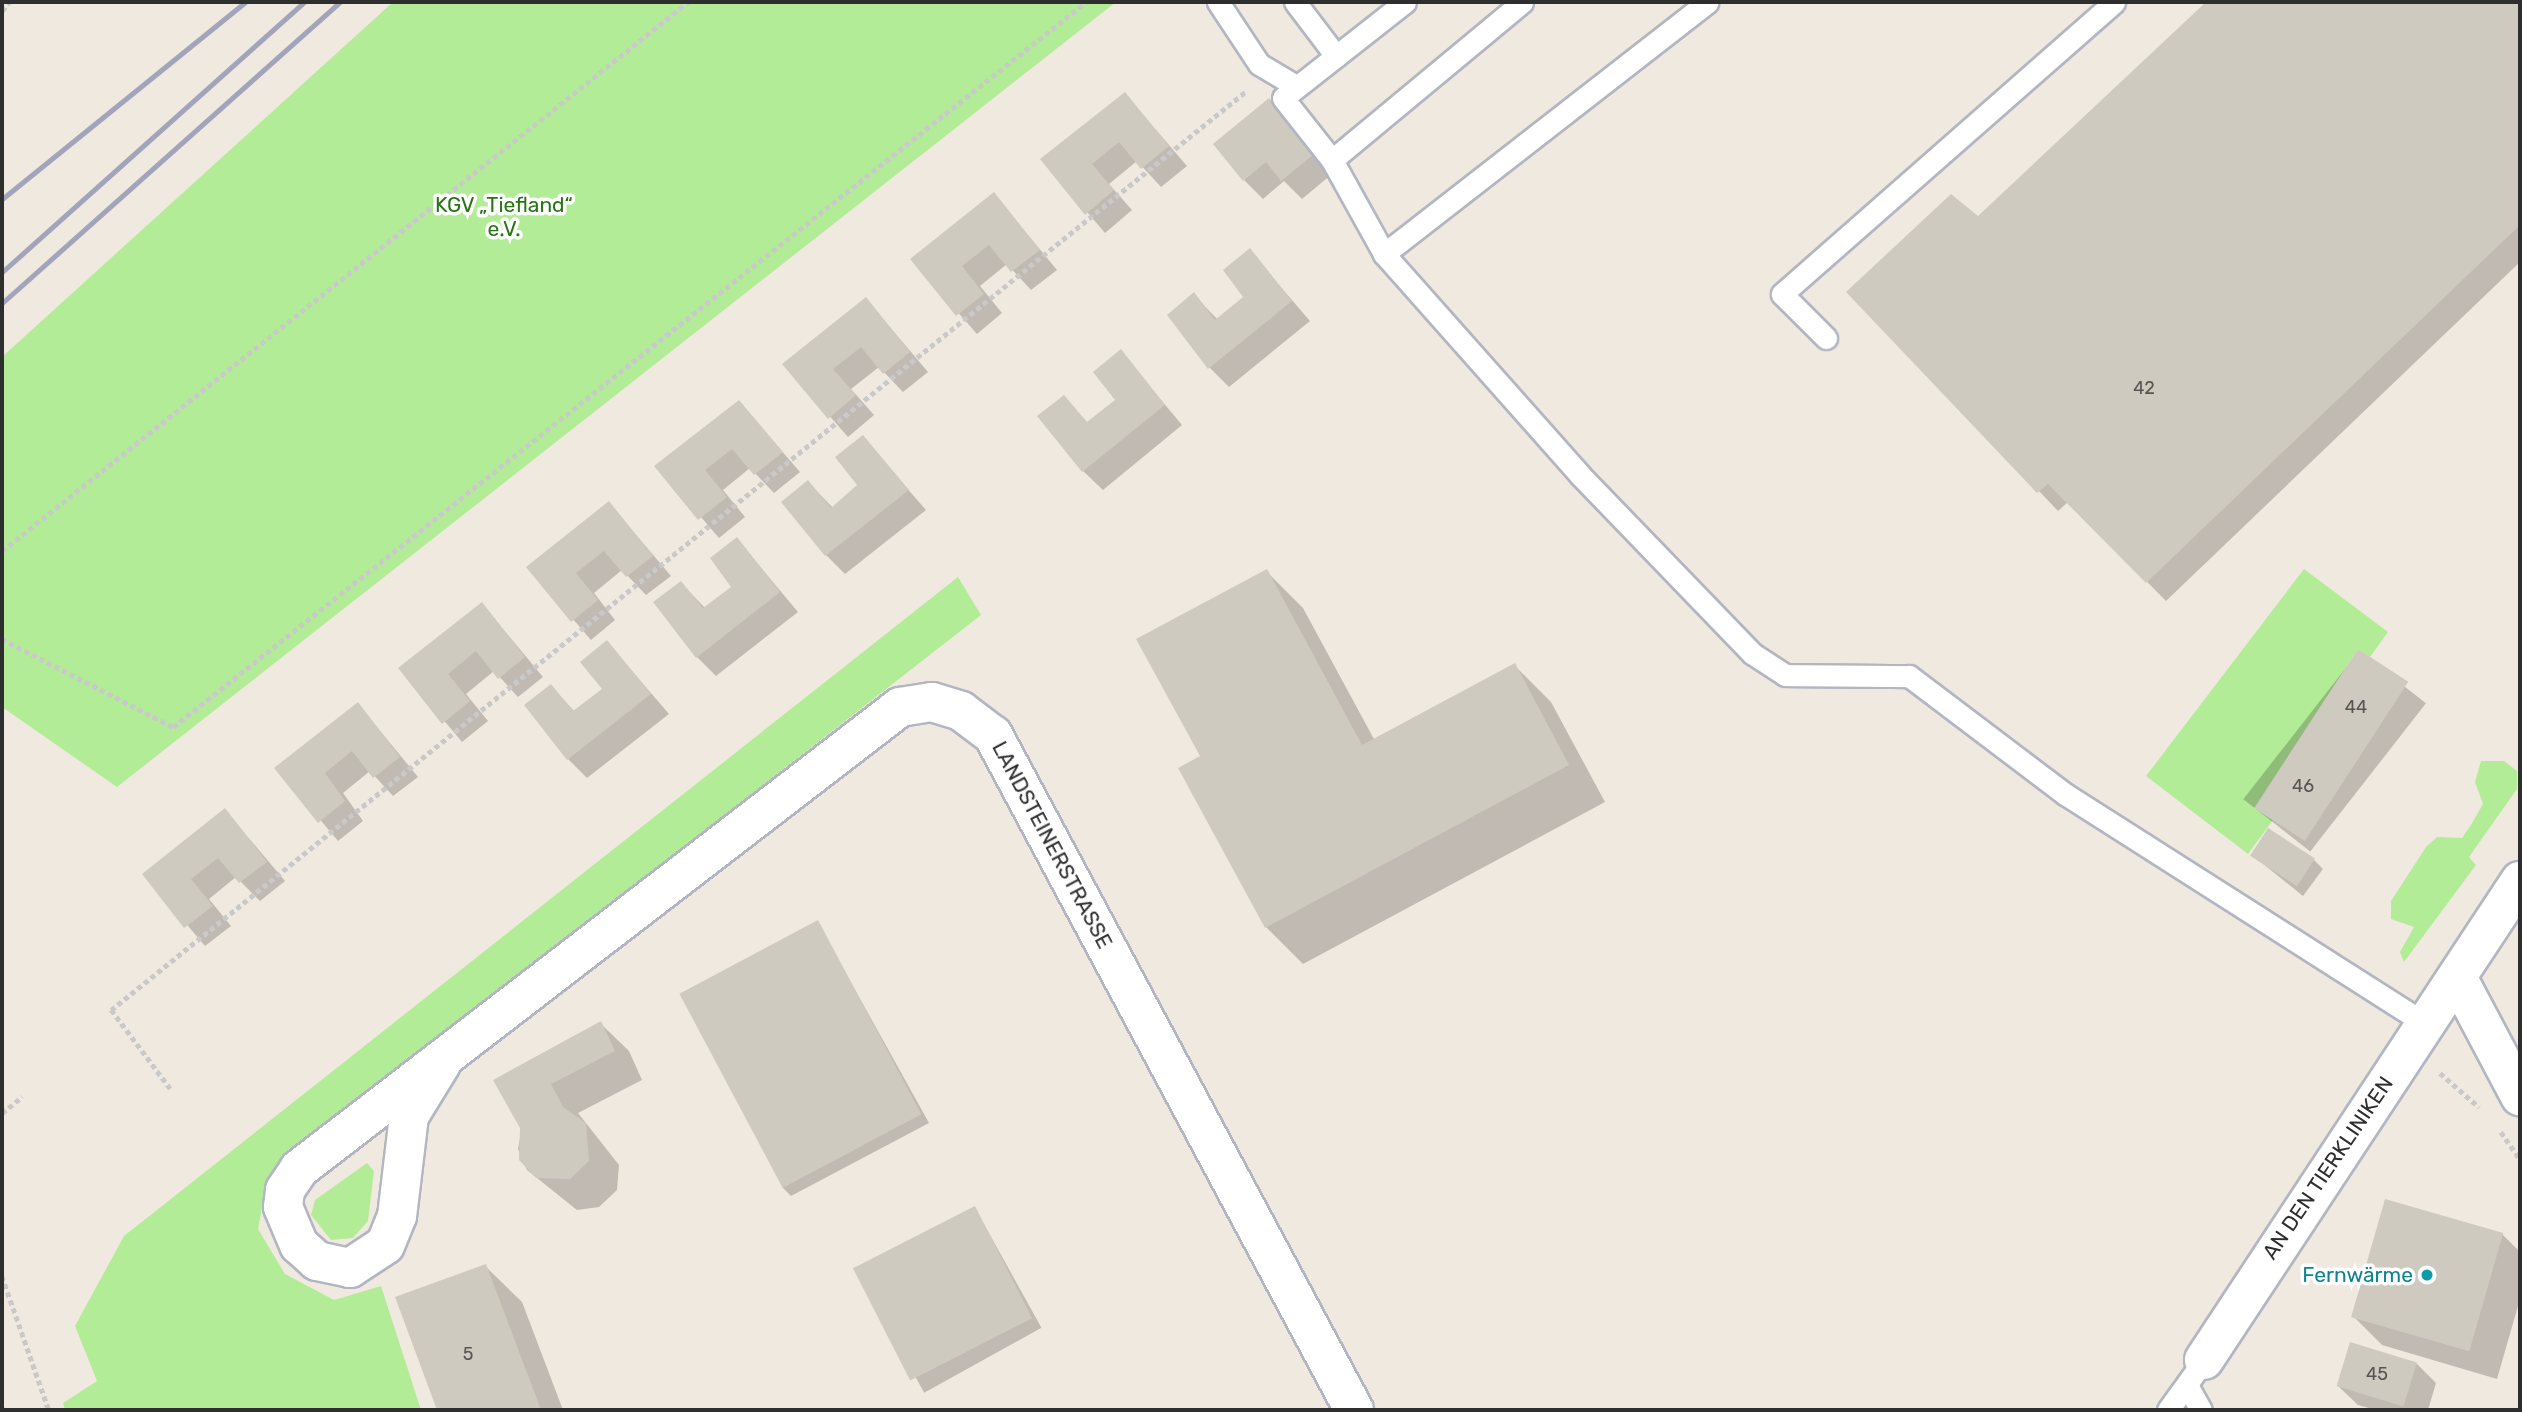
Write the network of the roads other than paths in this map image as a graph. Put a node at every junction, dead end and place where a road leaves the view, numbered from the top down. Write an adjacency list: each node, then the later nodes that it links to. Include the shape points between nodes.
1 (1218, 2): 8 (lane, via 1259,64)
2 (1296, 2): 7 (lane)
3 (1405, 2): 7 (lane)
4 (1522, 2): 9 (lane)
5 (1708, 2): 10 (lane)
6 (2115, 2): 11 (lane, via 1782,294)
7 (1336, 56): 8 (lane)
8 (1289, 92): 9 (lane)
9 (1332, 160): 10 (lane)
10 (1384, 254): 14 (lane, via 1579,474 1753,654 1785,674 1909,676 2065,794)
11 (1826, 338)
12 (2520, 881): 13 (street, AN DEN TIERKLINIKEN)
13 (2457, 977): 14 (street, AN DEN TIERKLINIKEN); 16 (street)
14 (2425, 1023): 17 (street, AN DEN TIERKLINIKEN)
15 (441, 1064): 15 (street, LANDSTEINERSTRASSE, via 328,1145 285,1189 283,1208 295,1235 317,1261 350,1268 385,1245 397,1216 409,1116); 18 (street, LANDSTEINERSTRASSE, via 900,707 932,702 961,711 993,735)
16 (2520, 1096)
17 (2195, 1373): 19 (lane); 20 (lane)
18 (1354, 1410)
19 (2168, 1410)
20 (2201, 1410)

